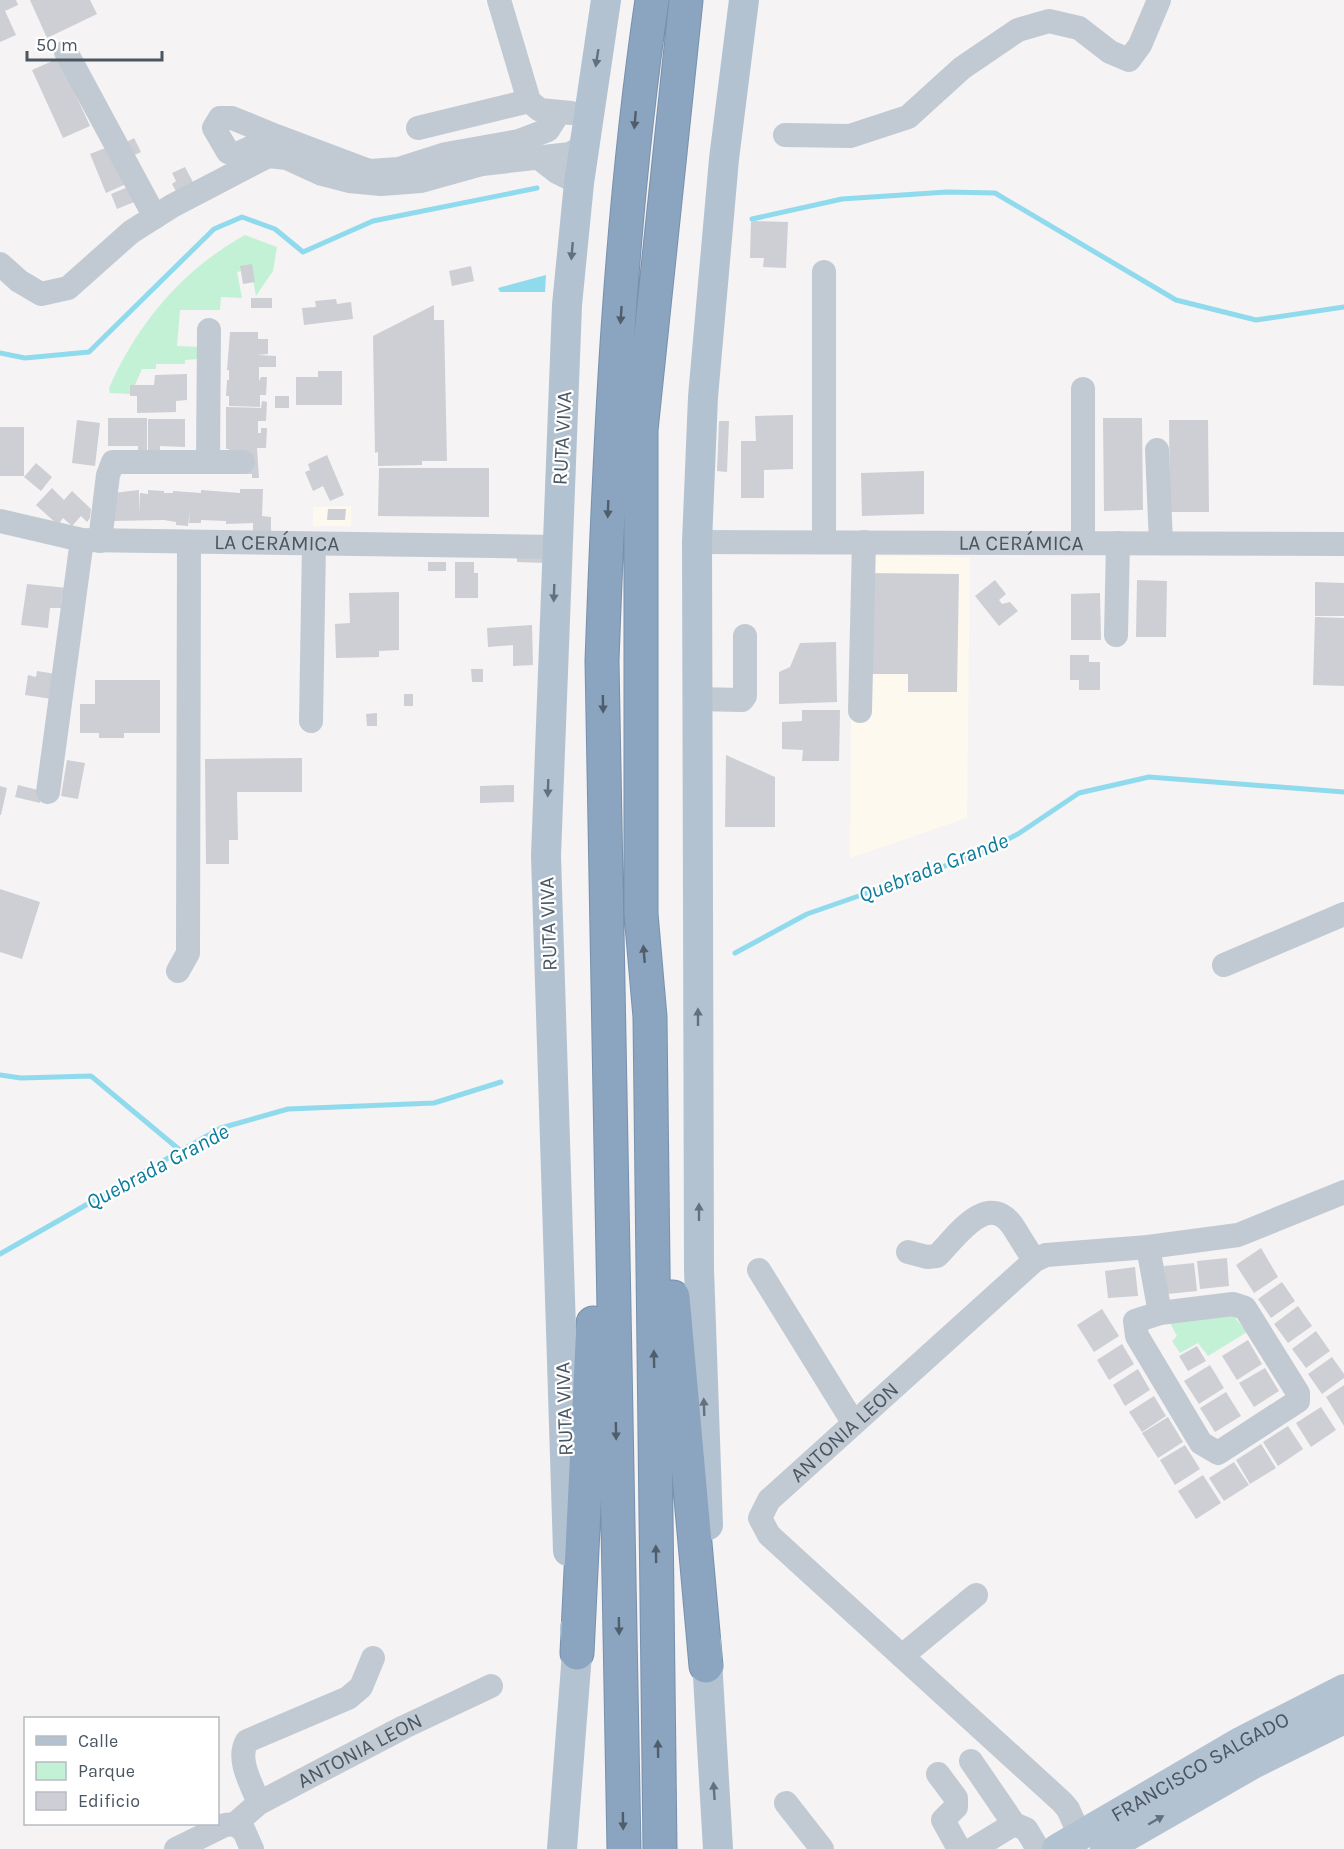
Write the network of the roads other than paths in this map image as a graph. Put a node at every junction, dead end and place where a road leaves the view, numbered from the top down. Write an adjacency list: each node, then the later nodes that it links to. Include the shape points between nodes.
1 (499, 0): 8 (street)
2 (606, 0): 9 (main road, RUTA VIVA, one-way to 9)
3 (652, 0): 47 (highway, one-way to 47, via 635,113 609,479 602,661)
4 (686, 0): 46 (highway, one-way to 4, via 641,914 640,430)
5 (744, 0): 28 (main road, via 723,171 703,397)
6 (1159, 0): 12 (street, via 1140,45 1129,60 1110,52 1079,28 1049,21 1018,30 962,68 908,117 850,136)
7 (66, 52): 17 (street)
8 (529, 101): 10 (street, via 540,110); 11 (street)
9 (589, 113): 10 (street); 14 (main road, RUTA VIVA)
10 (558, 114): 13 (street, via 548,130 519,141 446,154 399,170 369,171)
11 (418, 128)
12 (785, 135)
13 (276, 136)
14 (584, 146): 15 (street, via 570,154); 16 (main road, RUTA VIVA)
15 (539, 158): 16 (street); 17 (street, via 482,164 421,181 381,184 349,181 287,158 268,156)
16 (579, 183): 36 (main road, RUTA VIVA, one-way to 36, via 560,308 550,511)
17 (155, 217): 18 (street, via 131,232 68,288 41,294)
18 (0, 264)
19 (824, 272): 29 (street)
20 (209, 330): 23 (street)
21 (1083, 389): 31 (street)
22 (1157, 450): 33 (street)
23 (208, 462): 24 (street); 26 (street, via 113,462)
24 (243, 462)
25 (0, 521): 26 (street, LA CERÁMICA)
26 (91, 540): 27 (street, LA CERÁMICA); 42 (street)
27 (189, 542): 34 (street, LA CERÁMICA); 45 (street, via 188,953)
28 (697, 542): 29 (street, LA CERÁMICA); 39 (main road)
29 (824, 542): 30 (street, LA CERÁMICA)
30 (864, 542): 31 (street, LA CERÁMICA); 40 (street)
31 (1083, 543): 32 (street, LA CERÁMICA)
32 (1118, 543): 33 (street, LA CERÁMICA); 37 (street)
33 (1161, 543): 35 (street, LA CERÁMICA)
34 (314, 544): 36 (street, LA CERÁMICA); 41 (street)
35 (1344, 544)
36 (556, 547): 56 (main road, RUTA VIVA, one-way to 56, via 546,856 569,1572)
37 (1116, 635)
38 (745, 636): 39 (street, via 742,700)
39 (697, 699): 59 (main road, one-way to 39, via 708,1534 699,1269)
40 (860, 711)
41 (311, 721)
42 (48, 792)
43 (1344, 914): 44 (street)
44 (1224, 965)
45 (178, 971)
46 (650, 1017): 59 (highway); 74 (highway, one-way to 46)
47 (610, 1037): 56 (highway, via 594,1150 593,1335); 73 (highway, one-way to 73)
48 (1344, 1192): 49 (street, ANTONIA LEON, via 1238,1235)
49 (1148, 1247): 51 (street, ANTONIA LEON, via 1046,1255); 53 (street)
50 (908, 1252): 51 (street, via 937,1256 968,1222 993,1214 1011,1224)
51 (1035, 1260): 54 (street, ANTONIA LEON)
52 (759, 1270): 54 (street)
53 (1161, 1313): 53 (street, via 1233,1304 1245,1308 1298,1393 1298,1401 1218,1453 1209,1449 1201,1443 1137,1336 1135,1321)
54 (853, 1422): 57 (street, ANTONIA LEON, via 769,1500 760,1518 769,1535)
55 (976, 1595): 57 (street)
56 (577, 1653): 72 (main road, RUTA VIVA)
57 (902, 1656): 69 (street, ANTONIA LEON, via 1062,1802 1072,1817)
58 (373, 1658): 65 (street, via 361,1687 348,1698 246,1741 243,1759)
59 (706, 1666): 75 (main road, one-way to 59)
60 (491, 1686): 65 (street, ANTONIA LEON)
61 (1344, 1689): 69 (main road, FRANCISCO SALGADO, via 1242,1742)
62 (1344, 1719): 69 (main road, FRANCISCO SALGADO, one-way to 62)
63 (971, 1761): 68 (street)
64 (938, 1774): 77 (street, via 956,1798 956,1807 943,1820)
65 (259, 1803): 67 (street, ANTONIA LEON)
66 (786, 1803): 76 (street)
67 (235, 1824): 70 (street, ANTONIA LEON); 71 (street, via 244,1831)
68 (1014, 1824): 78 (street); 79 (street, via 1026,1829)
69 (1081, 1845)
70 (176, 1849)
71 (252, 1849)
72 (562, 1849)
73 (624, 1849)
74 (660, 1849)
75 (718, 1849)
76 (822, 1849)
77 (959, 1849)
78 (973, 1849)
79 (1038, 1849)

